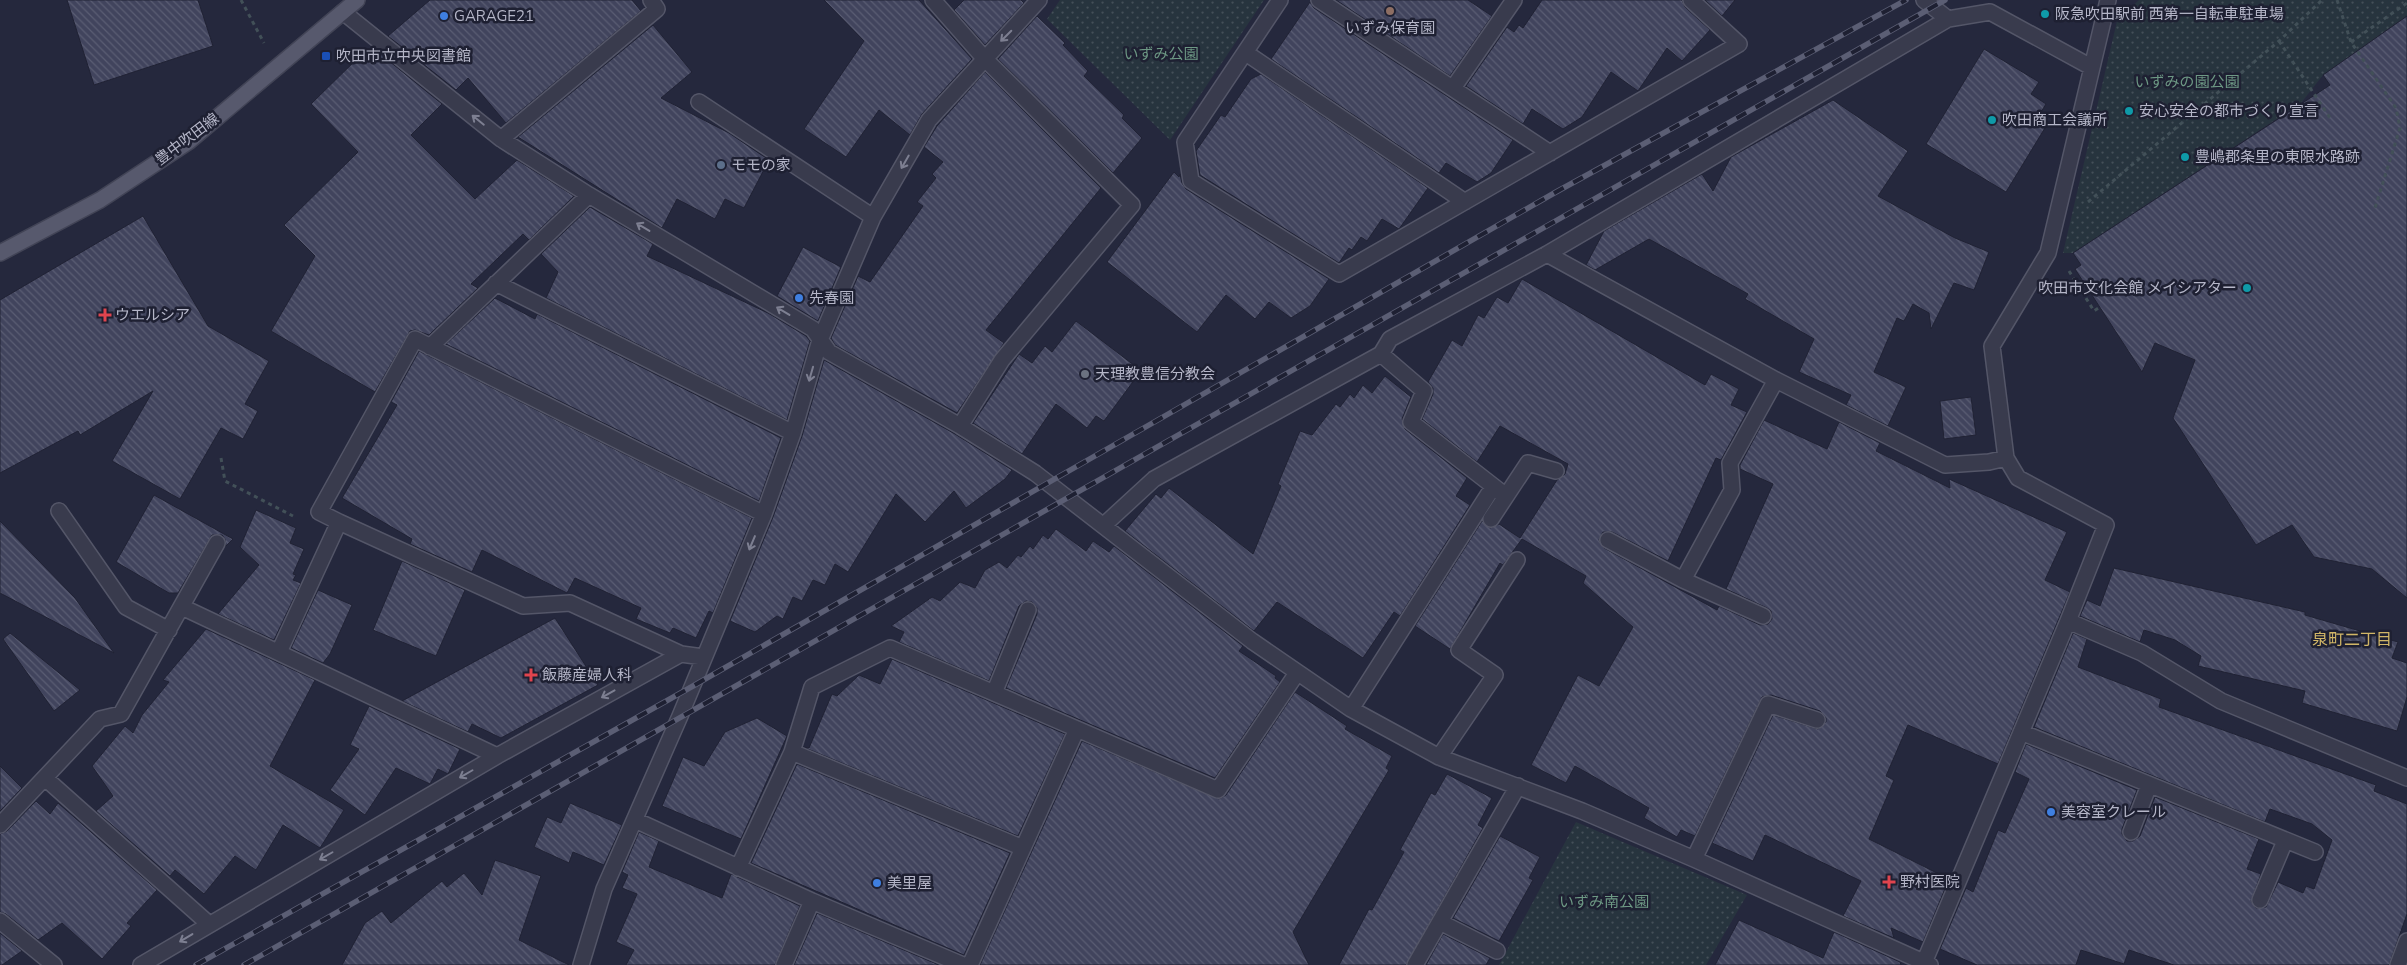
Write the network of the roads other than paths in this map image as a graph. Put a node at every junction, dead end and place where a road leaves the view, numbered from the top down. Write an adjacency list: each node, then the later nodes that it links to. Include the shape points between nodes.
1 (357, 0): 11 (main road, 豊中吹田線)
2 (650, 0): 18 (street, via 657,9)
3 (933, 0): 14 (street)
4 (1039, 0): 14 (street, one-way to 14)
5 (1280, 0): 13 (street)
6 (1319, 0): 16 (street)
7 (1514, 0): 16 (street)
8 (1691, 0): 19 (street, via 1739,44)
9 (1924, 0): 12 (street)
10 (2108, 0): 15 (street)
11 (343, 12): 18 (street, one-way to 11); 23 (main road, 豊中吹田線, via 188,142 100,200)
12 (1948, 19): 15 (street, via 1990,12); 24 (street)
13 (1246, 53): 21 (street); 21 (street, via 1185,142 1191,180 1339,274)
14 (984, 58): 22 (street, one-way to 22, via 928,120); 30 (street, via 1132,206 1002,360)
15 (2091, 68): 32 (street, via 2048,253 1992,346)
16 (1453, 88): 19 (street)
17 (699, 102): 22 (street)
18 (501, 139): 20 (street)
19 (1550, 153): 21 (street)
20 (589, 195): 25 (street); 26 (street, one-way to 20, via 812,329)
21 (1465, 202)
22 (873, 218): 26 (street)
23 (0, 253)
24 (1546, 254): 28 (street, via 1390,339); 29 (street)
25 (496, 283): 27 (street); 31 (street)
26 (820, 340): 30 (street, via 829,352); 31 (street, one-way to 31)
27 (430, 347): 37 (street); 39 (street, via 415,339 319,512)
28 (1381, 354): 34 (street, via 1424,391 1411,422); 40 (street, via 1154,479)
29 (1776, 380): 32 (street, via 1946,465); 44 (street, via 1730,463 1732,490)
30 (960, 426): 40 (street, via 1035,473)
31 (793, 433): 37 (street)
32 (2006, 458): 48 (street, via 2018,478 2106,525)
33 (1556, 471): 35 (street, via 1528,463)
34 (1493, 487): 35 (street); 55 (street)
35 (1506, 496): 38 (street)
36 (59, 511): 49 (street, via 126,607)
37 (764, 514): 52 (street, one-way to 52)
38 (1492, 519)
39 (339, 522): 50 (street); 51 (street, via 523,606 570,603)
40 (1104, 525): 53 (street)
41 (1608, 540): 44 (street)
42 (217, 543): 45 (street)
43 (1517, 560): 61 (street, via 1459,650 1495,675)
44 (1683, 580): 47 (street)
45 (182, 607): 49 (street); 50 (street)
46 (1028, 610): 54 (street)
47 (1763, 616)
48 (2068, 621): 58 (street); 63 (street, via 2142,653 2221,701)
49 (169, 630): 62 (street, via 121,714 100,718)
50 (279, 652): 60 (street)
51 (681, 654): 52 (street); 60 (street, one-way to 60)
52 (703, 658): 66 (street)
53 (1297, 673): 55 (street); 57 (street, via 1218,790)
54 (994, 693): 57 (street); 59 (street, via 890,648 812,687)
55 (1351, 709): 61 (street)
56 (1817, 720): 72 (street, via 1768,704)
57 (1078, 729): 70 (street)
58 (2021, 732): 65 (street); 81 (street)
59 (792, 752): 70 (street); 73 (street)
60 (498, 756): 78 (street, one-way to 78)
61 (1439, 757): 64 (street)
62 (45, 778): 67 (street); 78 (street)
63 (2407, 778)
64 (1518, 786): 72 (street); 77 (street)
65 (2149, 786): 68 (street); 69 (street)
66 (635, 820): 73 (street); 84 (street, via 604,890)
67 (0, 825)
68 (2131, 832)
69 (2285, 840): 71 (street); 74 (street)
70 (1023, 848): 87 (street)
71 (2315, 852)
72 (1694, 859): 81 (street)
73 (738, 868): 75 (street)
74 (2260, 900)
75 (812, 901): 85 (street); 86 (street)
76 (0, 921): 82 (street)
77 (1440, 922): 80 (street); 88 (street)
78 (208, 924): 83 (street, one-way to 83)
79 (2407, 941): 89 (street)
80 (1497, 950)
81 (1926, 964)
82 (54, 965)
83 (141, 965)
84 (581, 965)
85 (784, 965)
86 (963, 965)
87 (970, 965)
88 (1415, 965)
89 (2398, 965)

